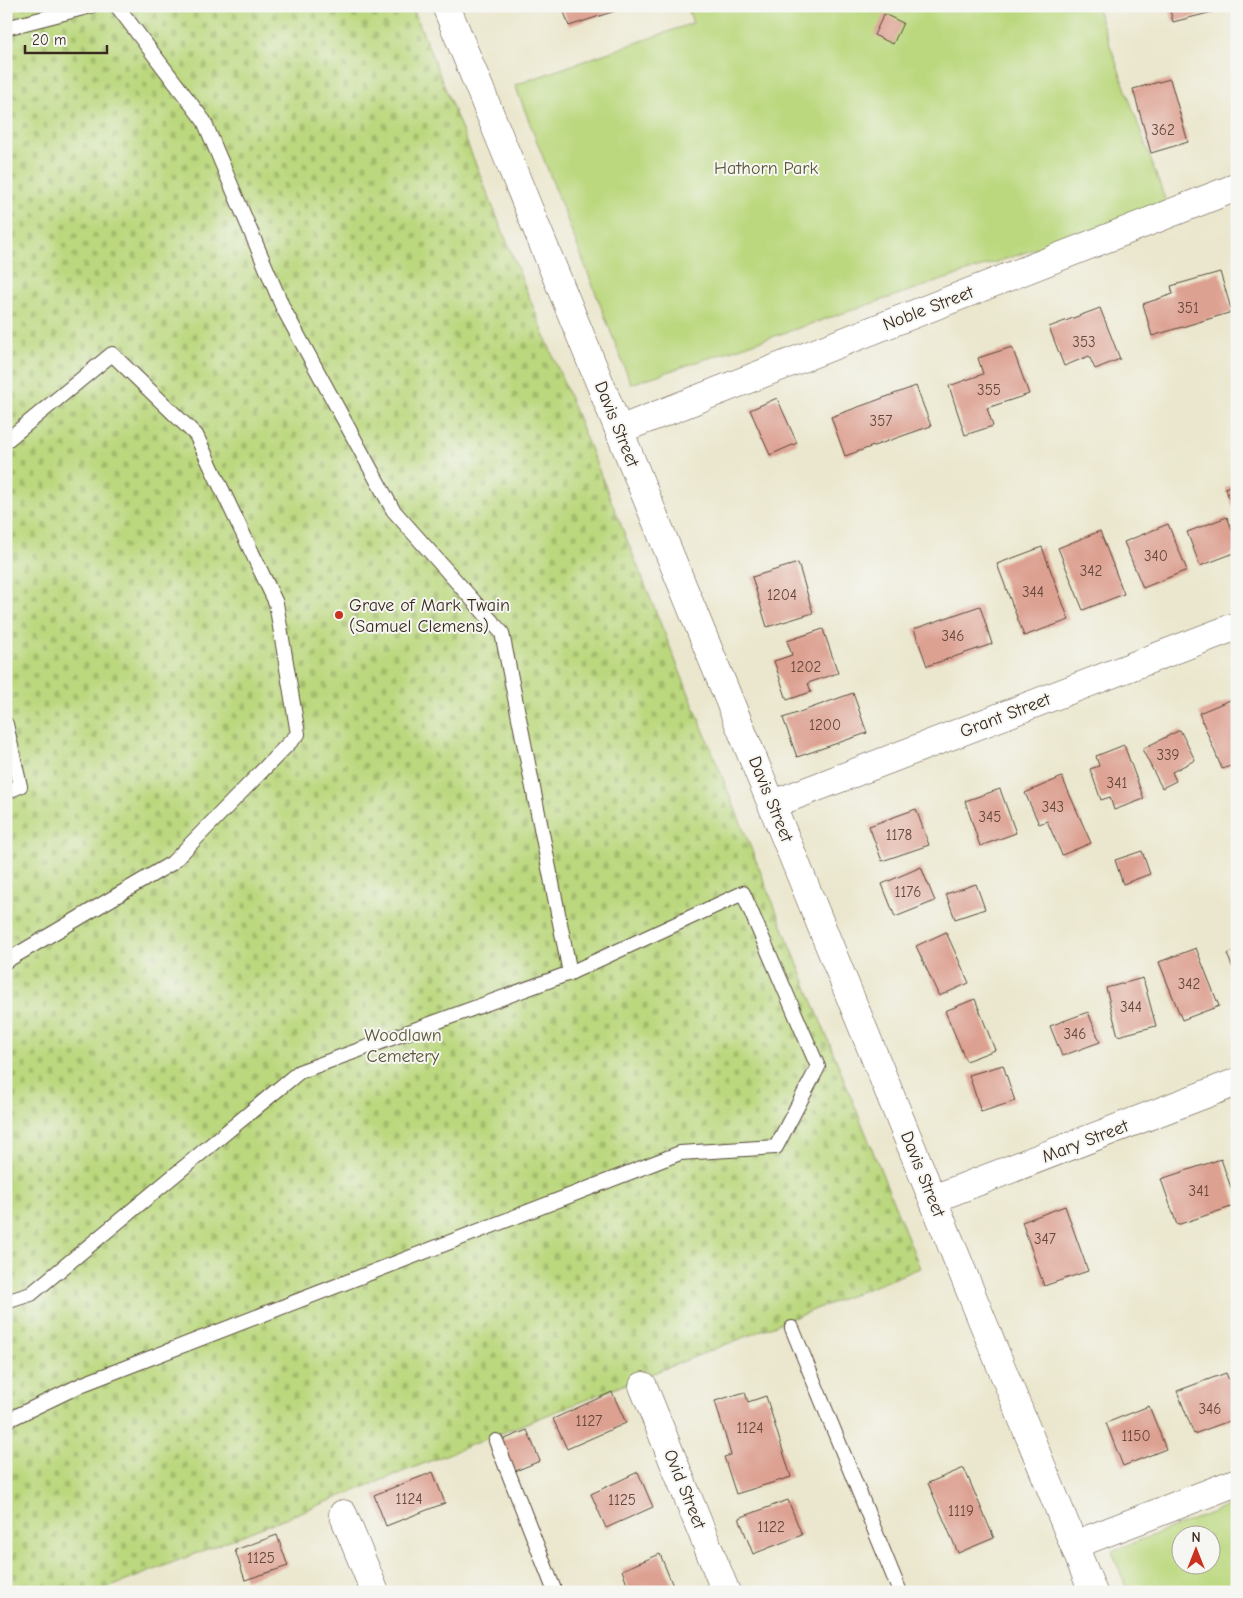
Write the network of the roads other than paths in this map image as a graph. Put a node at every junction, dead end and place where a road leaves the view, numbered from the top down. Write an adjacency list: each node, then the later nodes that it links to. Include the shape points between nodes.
1 (91, 6): 4 (lane)
2 (117, 6): 13 (lane, via 204,121 283,308 393,510 502,633)
3 (446, 6): 6 (street, Davis Street)
4 (6, 28)
5 (1237, 187): 6 (street, Noble Street)
6 (619, 430): 11 (street, Davis Street)
7 (6, 441): 12 (lane, via 112,354 196,435 276,603 298,734 172,863)
8 (1237, 626): 11 (street, Grant Street)
9 (6, 724): 10 (lane, via 20,786)
10 (6, 792)
11 (773, 804): 15 (street, Davis Street)
12 (6, 961)
13 (570, 973): 16 (lane, via 299,1072 31,1294); 19 (lane, via 742,893 818,1067 776,1147 680,1153 83,1384)
14 (1237, 1082): 15 (street, Mary Street)
15 (933, 1199): 23 (street, Davis Street)
16 (6, 1302)
17 (792, 1328): 27 (lane)
18 (643, 1386): 26 (street, Ovid Street)
19 (6, 1421)
20 (496, 1441): 25 (lane)
21 (1237, 1482): 23 (street)
22 (343, 1514): 24 (street)
23 (1074, 1545): 28 (street, Davis Street)
24 (375, 1592)
25 (555, 1592)
26 (726, 1592)
27 (900, 1592)
28 (1094, 1592)

